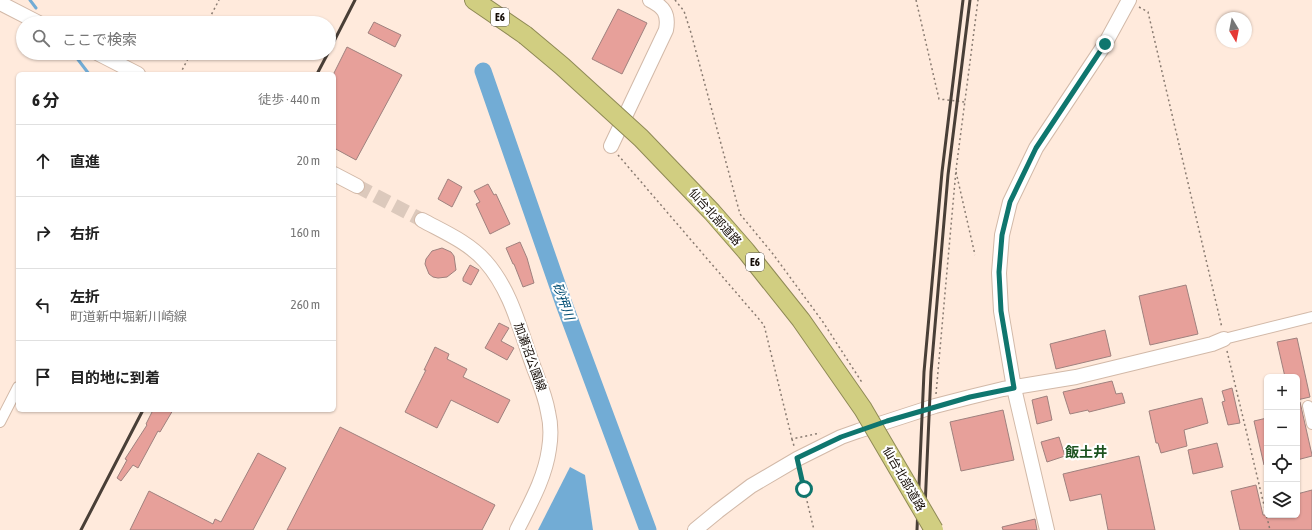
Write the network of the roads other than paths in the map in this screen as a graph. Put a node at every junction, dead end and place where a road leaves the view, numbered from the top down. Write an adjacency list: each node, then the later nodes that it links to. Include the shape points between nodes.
1 (474, 0): 7 (highway, 仙台北部道路 / E6)
2 (483, 0): 7 (highway, 仙台北部道路 / E6)
3 (650, 0): 10 (street, via 665,12 668,21 666,30)
4 (1129, 0): 16 (street, via 1105,44 1036,148 1010,202 1002,235 999,272 1001,311)
5 (0, 3): 6 (street)
6 (25, 16)
7 (525, 35): 23 (highway, 仙台北部道路 / E6, bridge, via 641,138 746,251 801,320 863,409)
8 (111, 60): 9 (street)
9 (134, 72)
10 (610, 146)
11 (336, 175): 12 (street)
12 (357, 186)
13 (422, 220): 21 (street, 加瀬沼公園線, via 467,244 499,279 513,308 546,402 550,437 545,470)
14 (1312, 317): 15 (street)
15 (1224, 339): 16 (street, via 1076,377)
16 (1014, 388): 22 (street, via 935,406 841,437 797,458 751,486); 24 (street)
17 (16, 391): 19 (street)
18 (1308, 406): 20 (street)
19 (0, 422)
20 (1312, 424)
21 (517, 530)
22 (695, 530)
23 (934, 530)
24 (1047, 530)

